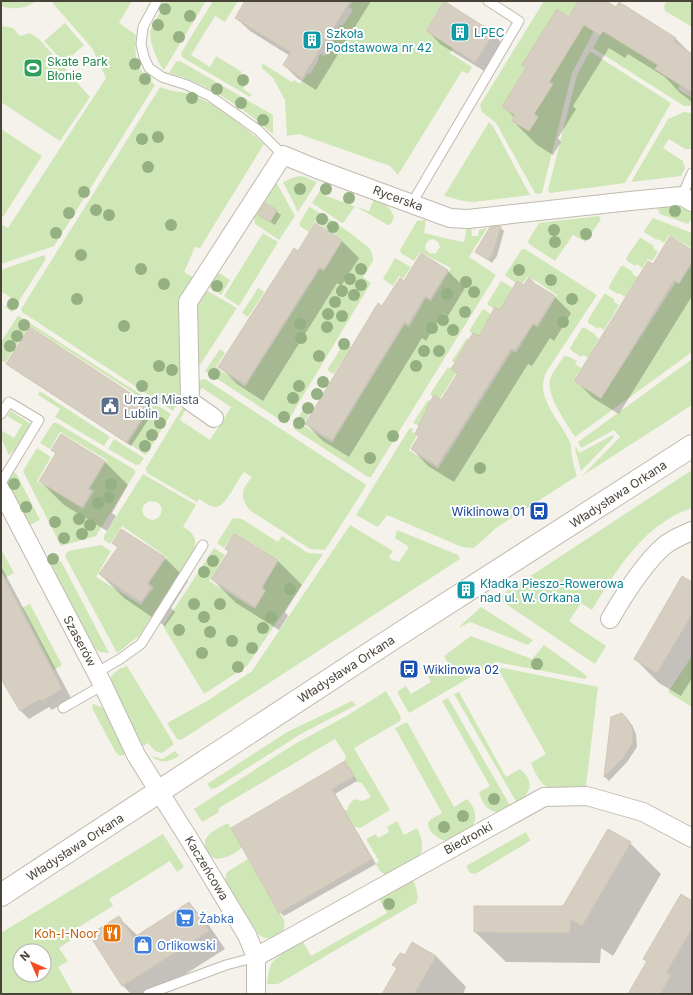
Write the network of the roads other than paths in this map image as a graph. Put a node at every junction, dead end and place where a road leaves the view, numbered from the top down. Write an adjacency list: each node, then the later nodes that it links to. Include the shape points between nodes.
1 (157, 1): 3 (lane, via 143,27 141,44 149,68 162,77 210,96 258,130)
2 (488, 1): 6 (lane, via 519,21)
3 (282, 154): 6 (street, Rycerska); 8 (street, via 188,302 190,401)
4 (692, 173): 5 (lane)
5 (687, 199): 6 (street, Rycerska, via 622,202 468,219 450,218)
6 (412, 203)
7 (1, 414): 10 (lane, via 9,402 40,420)
8 (214, 418)
9 (692, 446): 17 (street, Władysława Orkana)
10 (1, 483)
11 (1, 490): 15 (street, Szaserów)
12 (692, 531): 14 (street, via 666,545 656,554 620,601)
13 (203, 545): 15 (lane, via 141,644 120,659)
14 (610, 619)
15 (100, 679): 16 (lane); 17 (street, Szaserów, via 136,755)
16 (63, 708)
17 (159, 791): 19 (street, Władysława Orkana); 20 (street, Kaczeńcowa, via 247,935)
18 (692, 838): 20 (street, Biedronki, via 643,812 588,796 544,796)
19 (1, 895)
20 (256, 958): 21 (lane, via 226,965); 22 (street, Kaczeńcowa)
21 (148, 994)
22 (256, 994)

